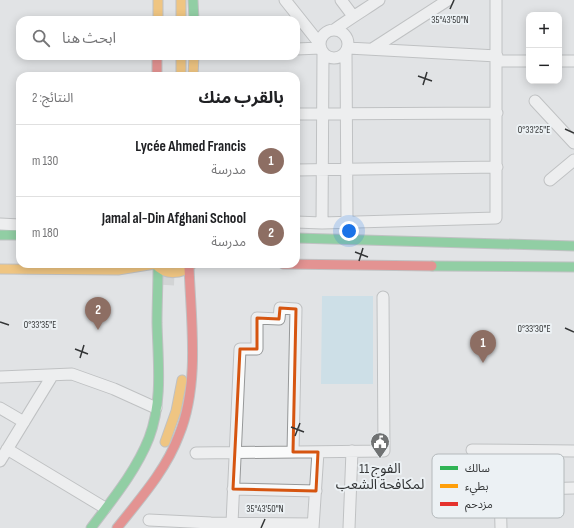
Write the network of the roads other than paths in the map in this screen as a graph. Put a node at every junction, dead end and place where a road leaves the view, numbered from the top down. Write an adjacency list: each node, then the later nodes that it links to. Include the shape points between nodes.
1 (158, 0): 10 (main road)
2 (167, 0): 11 (main road)
3 (181, 0): 12 (main road)
4 (193, 0): 13 (main road)
5 (285, 0): 14 (street)
6 (341, 0): 15 (street)
7 (380, 0): 15 (street)
8 (448, 0): 19 (street)
9 (496, 0): 22 (street)
10 (158, 16)
11 (167, 16)
12 (181, 16)
13 (194, 16)
14 (297, 16)
15 (353, 16): 17 (street)
16 (300, 19): 18 (street)
17 (334, 30): 18 (street, via 323,36); 21 (street, via 345,35)
18 (322, 48): 20 (street); 21 (street, via 330,57 335,58); 35 (street)
19 (372, 49): 21 (street); 22 (street)
20 (300, 50)
21 (347, 50): 36 (street)
22 (497, 58): 26 (street); 33 (street)
23 (157, 60): 29 (main road)
24 (181, 60): 30 (main road)
25 (194, 60): 31 (main road)
26 (526, 61)
27 (562, 61): 28 (street)
28 (574, 61)
29 (157, 72)
30 (181, 72)
31 (193, 72)
32 (535, 101): 37 (street)
33 (497, 113): 36 (street); 39 (street)
34 (300, 114): 35 (street)
35 (322, 114): 36 (street); 42 (street)
36 (346, 114): 41 (street)
37 (574, 143)
38 (574, 160): 43 (street)
39 (497, 167): 41 (street); 45 (street, via 496,218)
40 (300, 170): 42 (street)
41 (346, 170): 42 (street); 45 (street)
42 (322, 171): 46 (street)
43 (550, 180)
44 (300, 222): 46 (street)
45 (347, 222): 46 (street)
46 (322, 223)
47 (0, 224): 48 (street)
48 (16, 225)
49 (16, 235): 50 (main road)
50 (0, 236)
51 (300, 238): 52 (main road)
52 (574, 246)
53 (300, 264): 54 (main road)
54 (574, 267)
55 (133, 268): 60 (main road)
56 (156, 268): 71 (main road, via 159,380)
57 (161, 268): 58 (main road, via 170,273 177,273)
58 (186, 268)
59 (190, 268): 89 (main road, via 192,370 189,404 171,452)
60 (0, 270)
61 (181, 282): 64 (main road)
62 (166, 285): 65 (main road)
63 (382, 297): 76 (street, via 384,451)
64 (181, 298)
65 (166, 306)
66 (166, 334): 82 (main road, via 166,385 162,408 150,446)
67 (182, 368): 74 (main road, via 176,411)
68 (52, 376): 69 (street); 71 (street, via 72,374); 72 (street)
69 (0, 377)
70 (0, 408): 72 (street)
71 (156, 408): 82 (main road, via 149,437)
72 (24, 422): 73 (street)
73 (7, 449): 83 (street); 90 (street)
74 (161, 450)
75 (472, 450): 77 (street)
76 (352, 451): 79 (street); 98 (street)
77 (574, 451)
78 (293, 452): 79 (street); 81 (street); 81 (street, via 296,309 280,308 280,319 258,318 257,349 240,349)
79 (318, 452): 88 (street)
80 (196, 453): 81 (street)
81 (235, 453): 87 (street)
82 (140, 459): 90 (main road)
83 (0, 461)
84 (155, 462): 89 (main road)
85 (564, 488): 86 (street)
86 (574, 488)
87 (233, 489): 88 (street); 93 (street)
88 (316, 491): 95 (street)
89 (134, 506): 97 (main road)
90 (105, 508): 96 (main road)
91 (501, 518): 99 (street)
92 (149, 520): 94 (street)
93 (232, 523): 94 (street); 95 (street)
94 (211, 525)
95 (313, 526)
96 (91, 528)
97 (117, 528)
98 (349, 528)
99 (501, 528)

